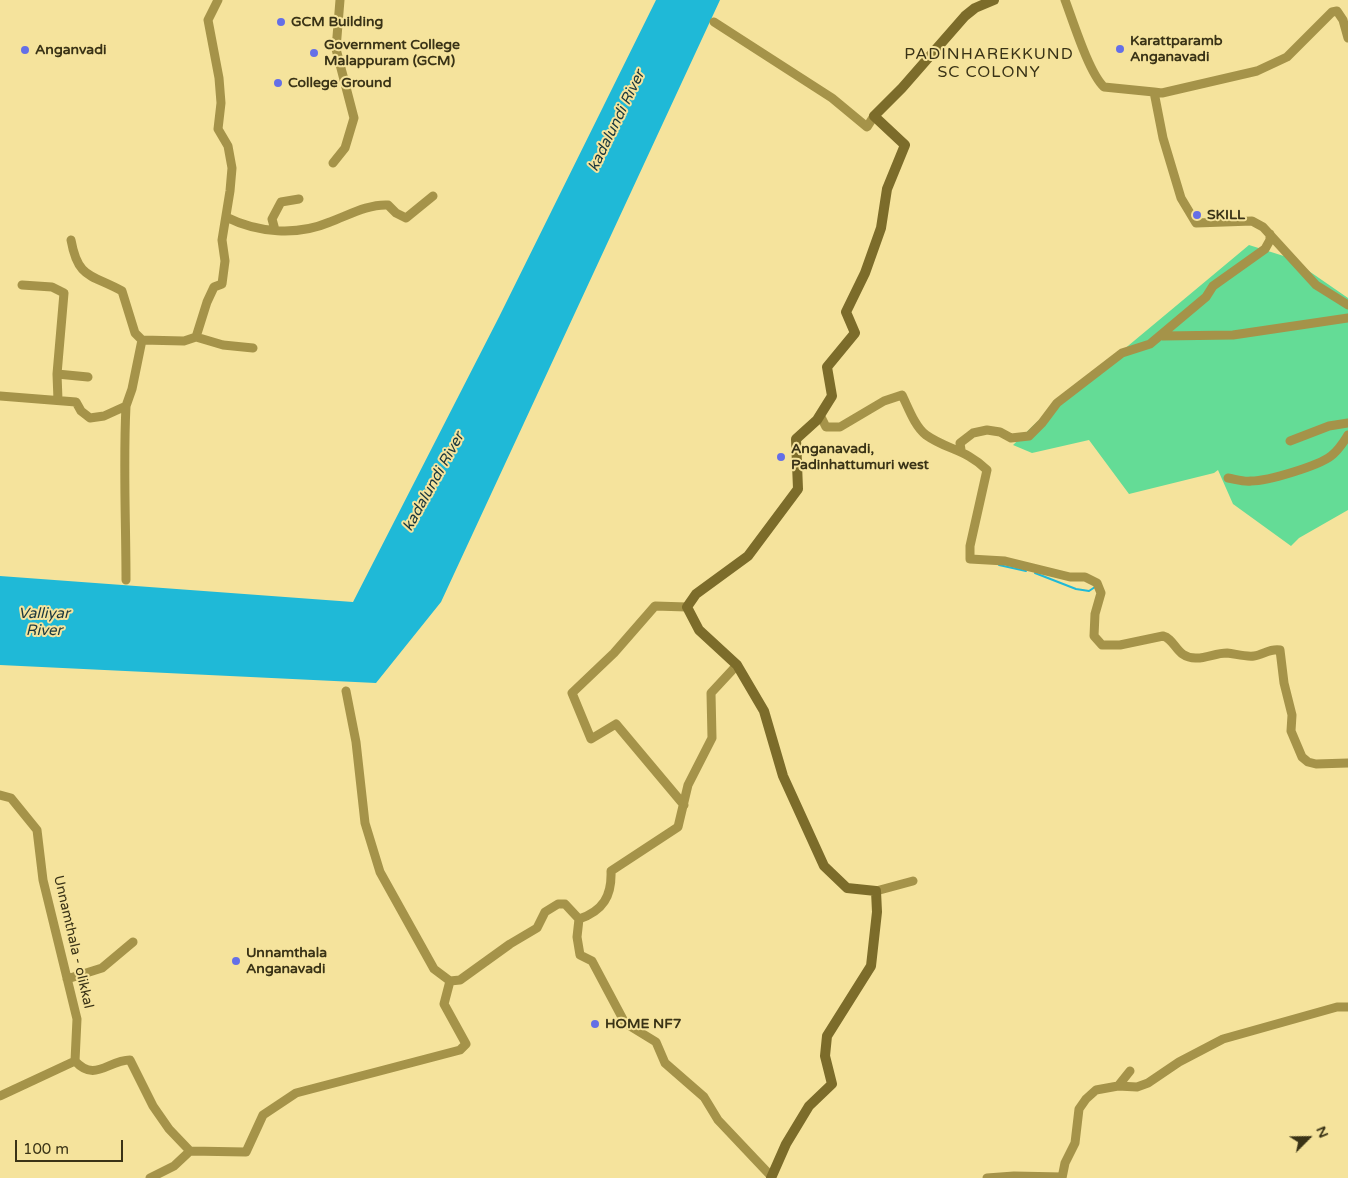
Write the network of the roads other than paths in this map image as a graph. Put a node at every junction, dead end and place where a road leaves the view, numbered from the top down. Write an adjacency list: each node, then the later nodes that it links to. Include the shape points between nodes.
1 (218, 0): 12 (street, via 208,20 220,78 218,129 228,146 232,168)
2 (340, 0): 9 (street, via 336,49 354,118 345,148)
3 (994, 0): 8 (main road, via 965,16)
4 (1065, 0): 7 (street, via 1101,84 1104,87)
5 (714, 22): 8 (street, via 832,98 867,127)
6 (1348, 38): 7 (street, via 1343,20 1337,11 1332,12 1287,57 1257,71 1162,93)
7 (1154, 92): 14 (street, via 1181,198 1196,223 1252,221)
8 (874, 116): 28 (main road, via 905,145 887,190 881,228 865,273 846,312 855,333 827,367 832,396)
9 (334, 163)
10 (433, 196): 13 (street, via 406,218 388,205 378,205 313,228 293,232)
11 (299, 200): 13 (street, via 281,202 272,219)
12 (226, 217): 13 (street, via 245,226); 20 (street, via 222,240 225,261 222,284 214,287)
13 (275, 230)
14 (1270, 234): 17 (street, via 1316,284); 19 (street, via 1265,249 1213,286 1206,297)
15 (71, 240): 21 (street, via 80,269 122,291 136,333)
16 (22, 285): 23 (street, via 52,287 64,293)
17 (1348, 305)
18 (1348, 318): 19 (street, via 1233,335 1162,336)
19 (1164, 333): 32 (street, via 1150,344 1122,353 1106,364 1057,403 1029,436 1011,438 987,430 973,433 960,443)
20 (196, 337): 21 (street, via 184,341); 22 (street, via 223,345)
21 (142, 340): 27 (street)
22 (253, 348)
23 (57, 374): 24 (street); 26 (street)
24 (88, 377)
25 (0, 396): 26 (street)
26 (58, 400): 27 (street, via 76,402 90,418 104,416)
27 (126, 406): 34 (street, via 123,474)
28 (820, 415): 32 (street, via 826,426 840,428 884,401 902,395 925,435); 35 (main road, via 796,439 798,489 748,556 696,594)
29 (1348, 423): 31 (street, via 1328,426)
30 (1348, 435): 33 (street, via 1330,458 1306,467 1249,482)
31 (1290, 441)
32 (961, 450): 38 (street, via 986,470 970,558 1005,561 1070,578 1085,577 1097,583 1101,593 1094,614 1094,636 1102,645 1120,645 1163,636 1168,637 1178,652 1196,658 1227,653 1255,656 1280,650 1292,715 1291,731 1302,756 1316,764)
33 (1228, 478)
34 (126, 580)
35 (687, 607): 36 (main road, via 699,630); 40 (street, via 655,606 614,653 572,693 591,740 616,724)
36 (737, 664): 40 (street, via 711,693 712,738 688,785); 42 (main road, via 764,711 783,776 824,866 847,888)
37 (346, 691): 46 (street, via 356,742 365,823 380,872 434,969)
38 (1348, 763)
39 (0, 795): 45 (street, Unnamthala - olikkal, via 11,798 37,830 44,880)
40 (684, 805): 43 (street, via 678,826 611,871 612,886 606,902 592,914)
41 (913, 881): 42 (street)
42 (876, 890): 53 (main road, via 877,912 870,966 827,1036 824,1056 832,1084 809,1106)
43 (579, 919): 46 (street, via 565,904 558,904 545,912 537,928 460,980); 53 (street, via 577,937 580,954 592,961 625,1023 656,1042 666,1063 704,1097 718,1120)
44 (133, 942): 45 (street, via 102,968)
45 (67, 978): 48 (street, Unnamthala - olikkal, via 77,1019)
46 (450, 981): 52 (street, via 444,1004 466,1044 460,1050 296,1093 263,1115 246,1152)
47 (1348, 1007): 50 (street, via 1337,1007 1223,1039 1148,1083 1136,1087)
48 (75, 1061): 51 (street); 52 (street, via 83,1070 93,1071 130,1060 153,1106)
49 (1130, 1071): 50 (street)
50 (1118, 1086): 56 (street, via 1096,1090 1082,1104 1075,1143)
51 (0, 1096)
52 (190, 1151): 54 (street, via 174,1166)
53 (771, 1177)
54 (150, 1178)
55 (988, 1178): 56 (street)
56 (1062, 1178)

